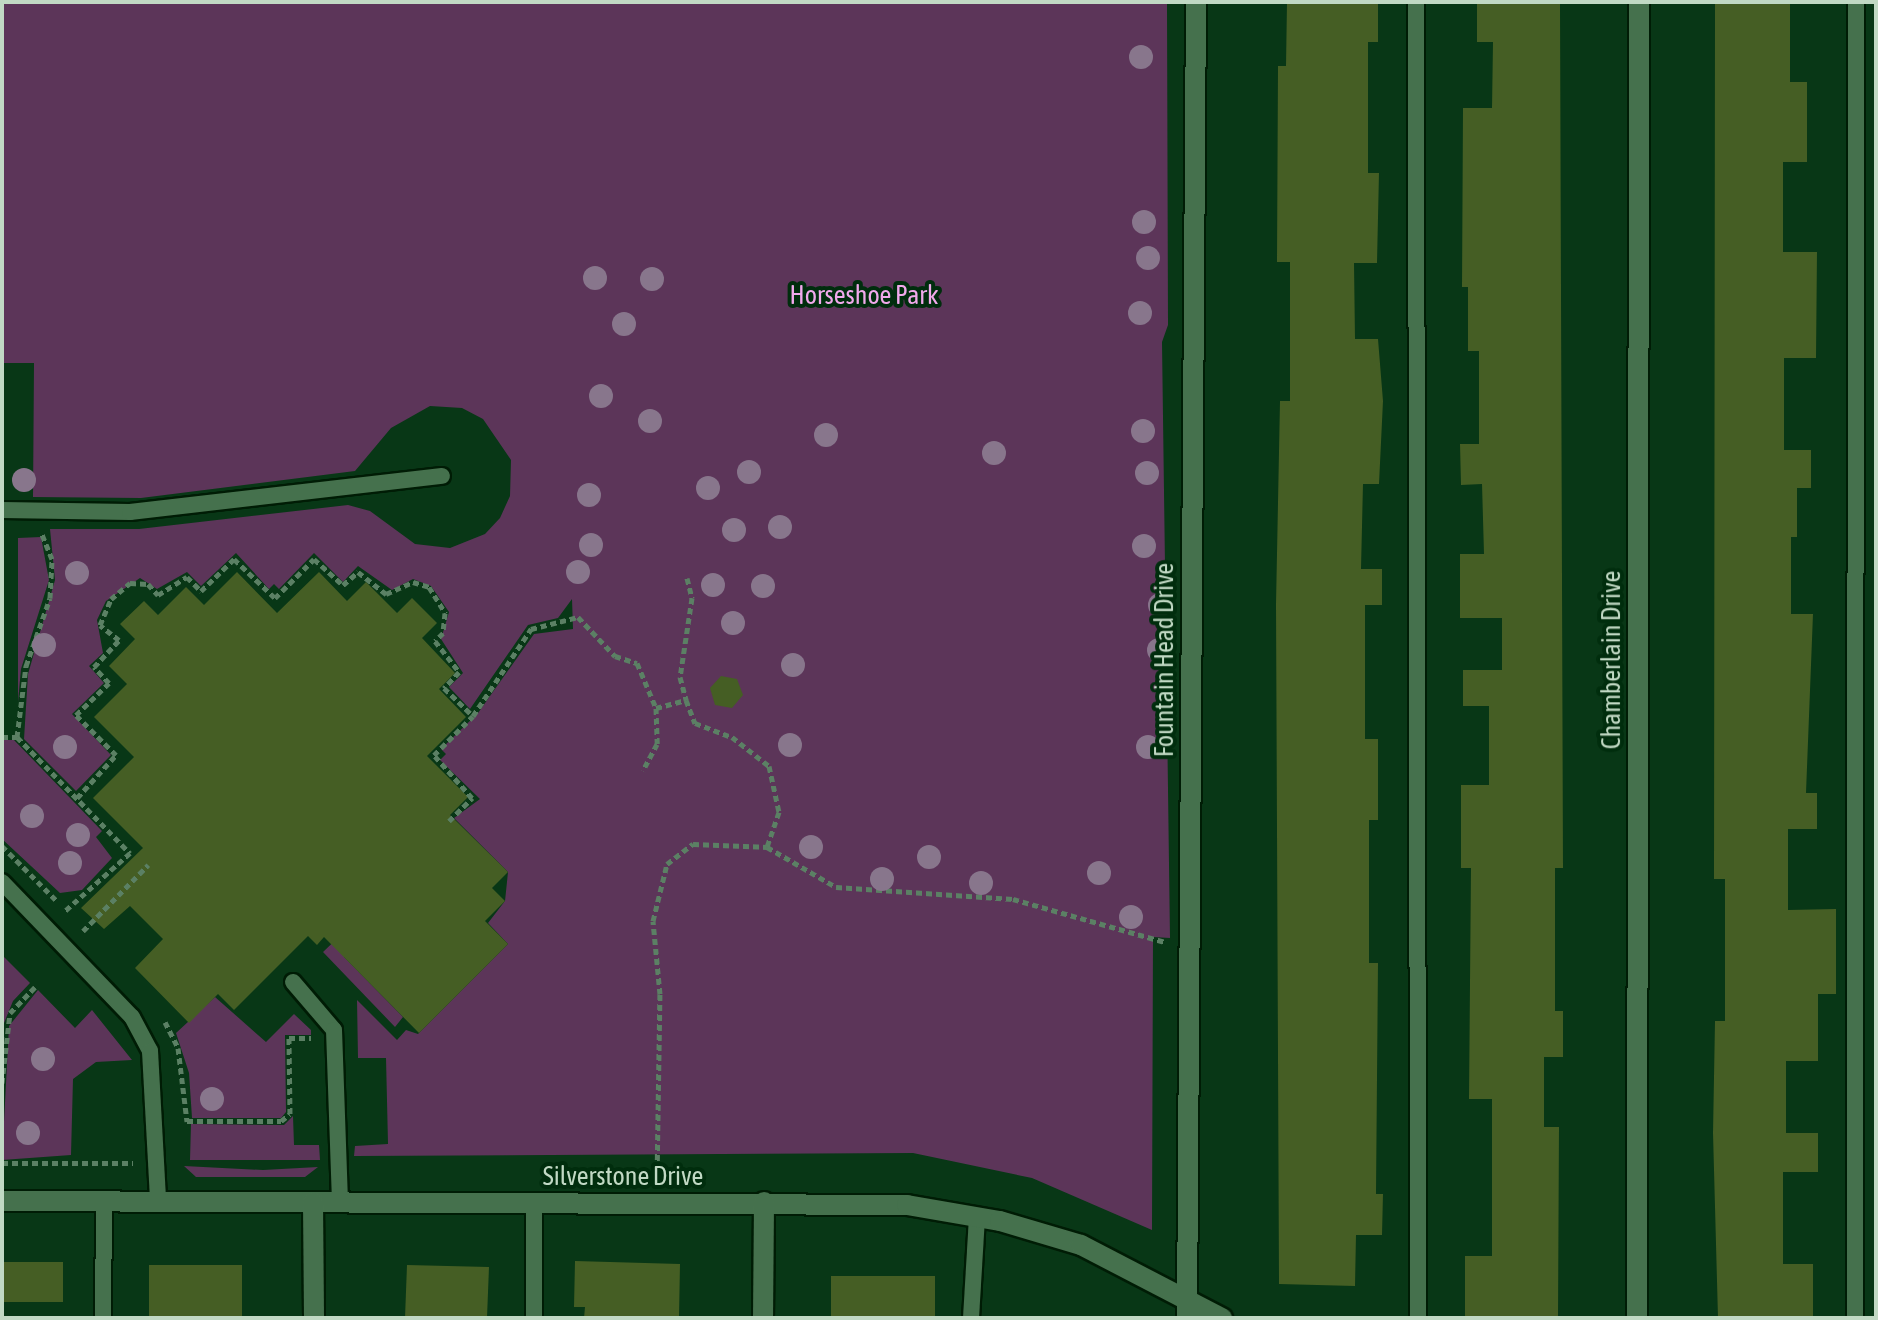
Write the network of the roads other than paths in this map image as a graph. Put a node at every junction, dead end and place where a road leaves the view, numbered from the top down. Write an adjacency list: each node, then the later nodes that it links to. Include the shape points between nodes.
1 (1196, 2): 17 (street, Fountain Head Drive)
2 (1416, 2): 24 (lane)
3 (1639, 2): 25 (street, Chamberlain Drive)
4 (1856, 2): 26 (lane)
5 (442, 476): 6 (lane, via 130,512)
6 (2, 510)
7 (2, 882): 11 (lane, via 132,1017 150,1051)
8 (293, 982): 13 (lane, via 334,1030)
9 (2, 1201): 10 (street, Silverstone Drive)
10 (104, 1201): 11 (street, Silverstone Drive); 18 (lane)
11 (158, 1201): 12 (street, Silverstone Drive)
12 (313, 1202): 13 (street, Silverstone Drive); 19 (street)
13 (340, 1202): 15 (street, Silverstone Drive)
14 (764, 1202): 15 (street, Silverstone Drive); 16 (street, Silverstone Drive, via 907,1205); 21 (street)
15 (534, 1203): 20 (lane)
16 (977, 1217): 17 (street, Silverstone Drive, via 1081,1245); 22 (lane)
17 (1187, 1309): 23 (street, Silverstone Drive)
18 (103, 1318)
19 (314, 1318)
20 (534, 1318)
21 (763, 1318)
22 (971, 1318)
23 (1222, 1318)
24 (1418, 1318)
25 (1637, 1318)
26 (1855, 1318)

